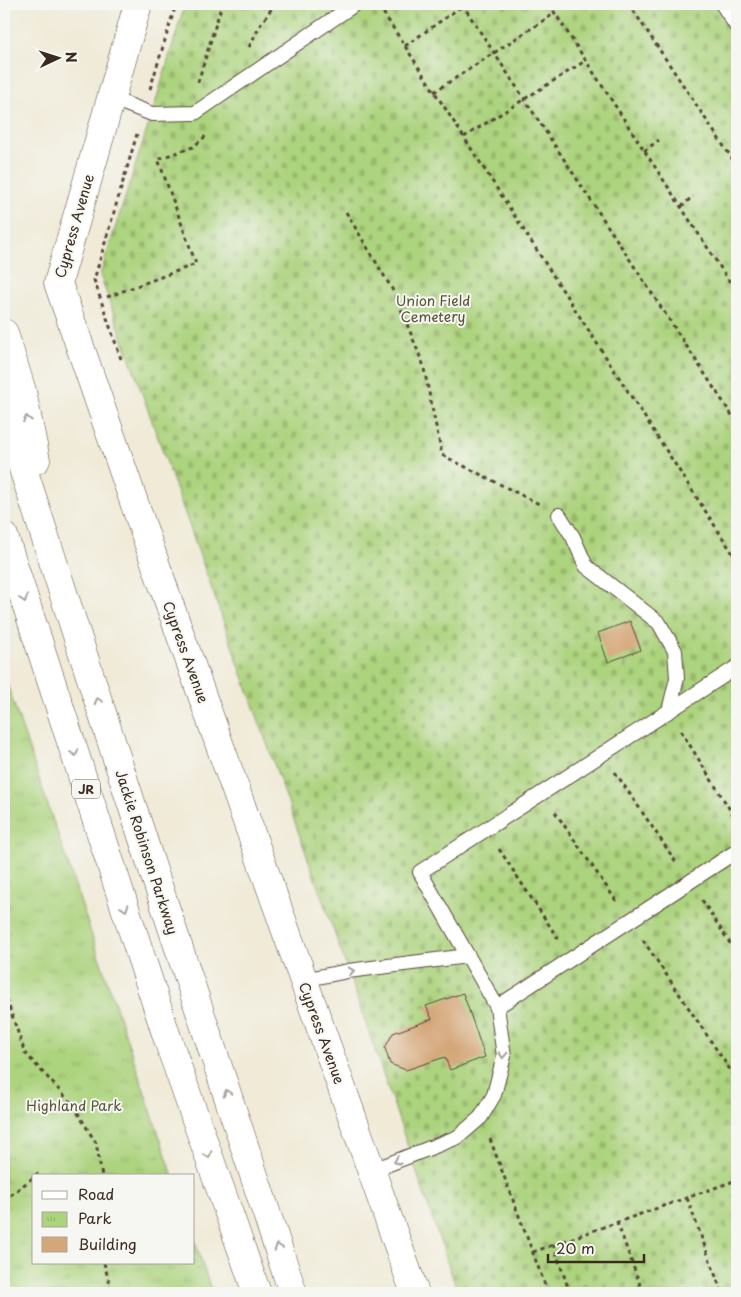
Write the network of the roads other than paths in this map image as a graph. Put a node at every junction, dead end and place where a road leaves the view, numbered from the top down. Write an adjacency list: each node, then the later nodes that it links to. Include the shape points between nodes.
1 (138, 4): 5 (main road, Cypress Avenue)
2 (355, 4): 5 (lane, via 196,114 152,114)
3 (722, 4): 4 (lane)
4 (737, 27)
5 (110, 98): 15 (main road, Cypress Avenue, via 58,283)
6 (4, 333): 10 (main road, one-way to 6, via 22,391)
7 (4, 410): 10 (main road, Jackie Robinson Parkway)
8 (559, 515): 12 (lane, via 586,566 659,623 675,650 677,678)
9 (4, 536): 18 (main road, JR, one-way to 18, via 169,1043)
10 (61, 587): 19 (main road, Jackie Robinson Parkway, one-way to 10)
11 (737, 667): 12 (lane)
12 (669, 711): 14 (lane, via 420,872)
13 (737, 851): 16 (lane)
14 (468, 956): 15 (lane, one-way to 14); 16 (lane)
15 (303, 980): 17 (main road, Cypress Avenue)
16 (497, 1007): 17 (lane, one-way to 17, via 504,1056 494,1095 481,1116 458,1137)
17 (371, 1171): 20 (main road, Cypress Avenue)
18 (257, 1293)
19 (294, 1293)
20 (415, 1293)

